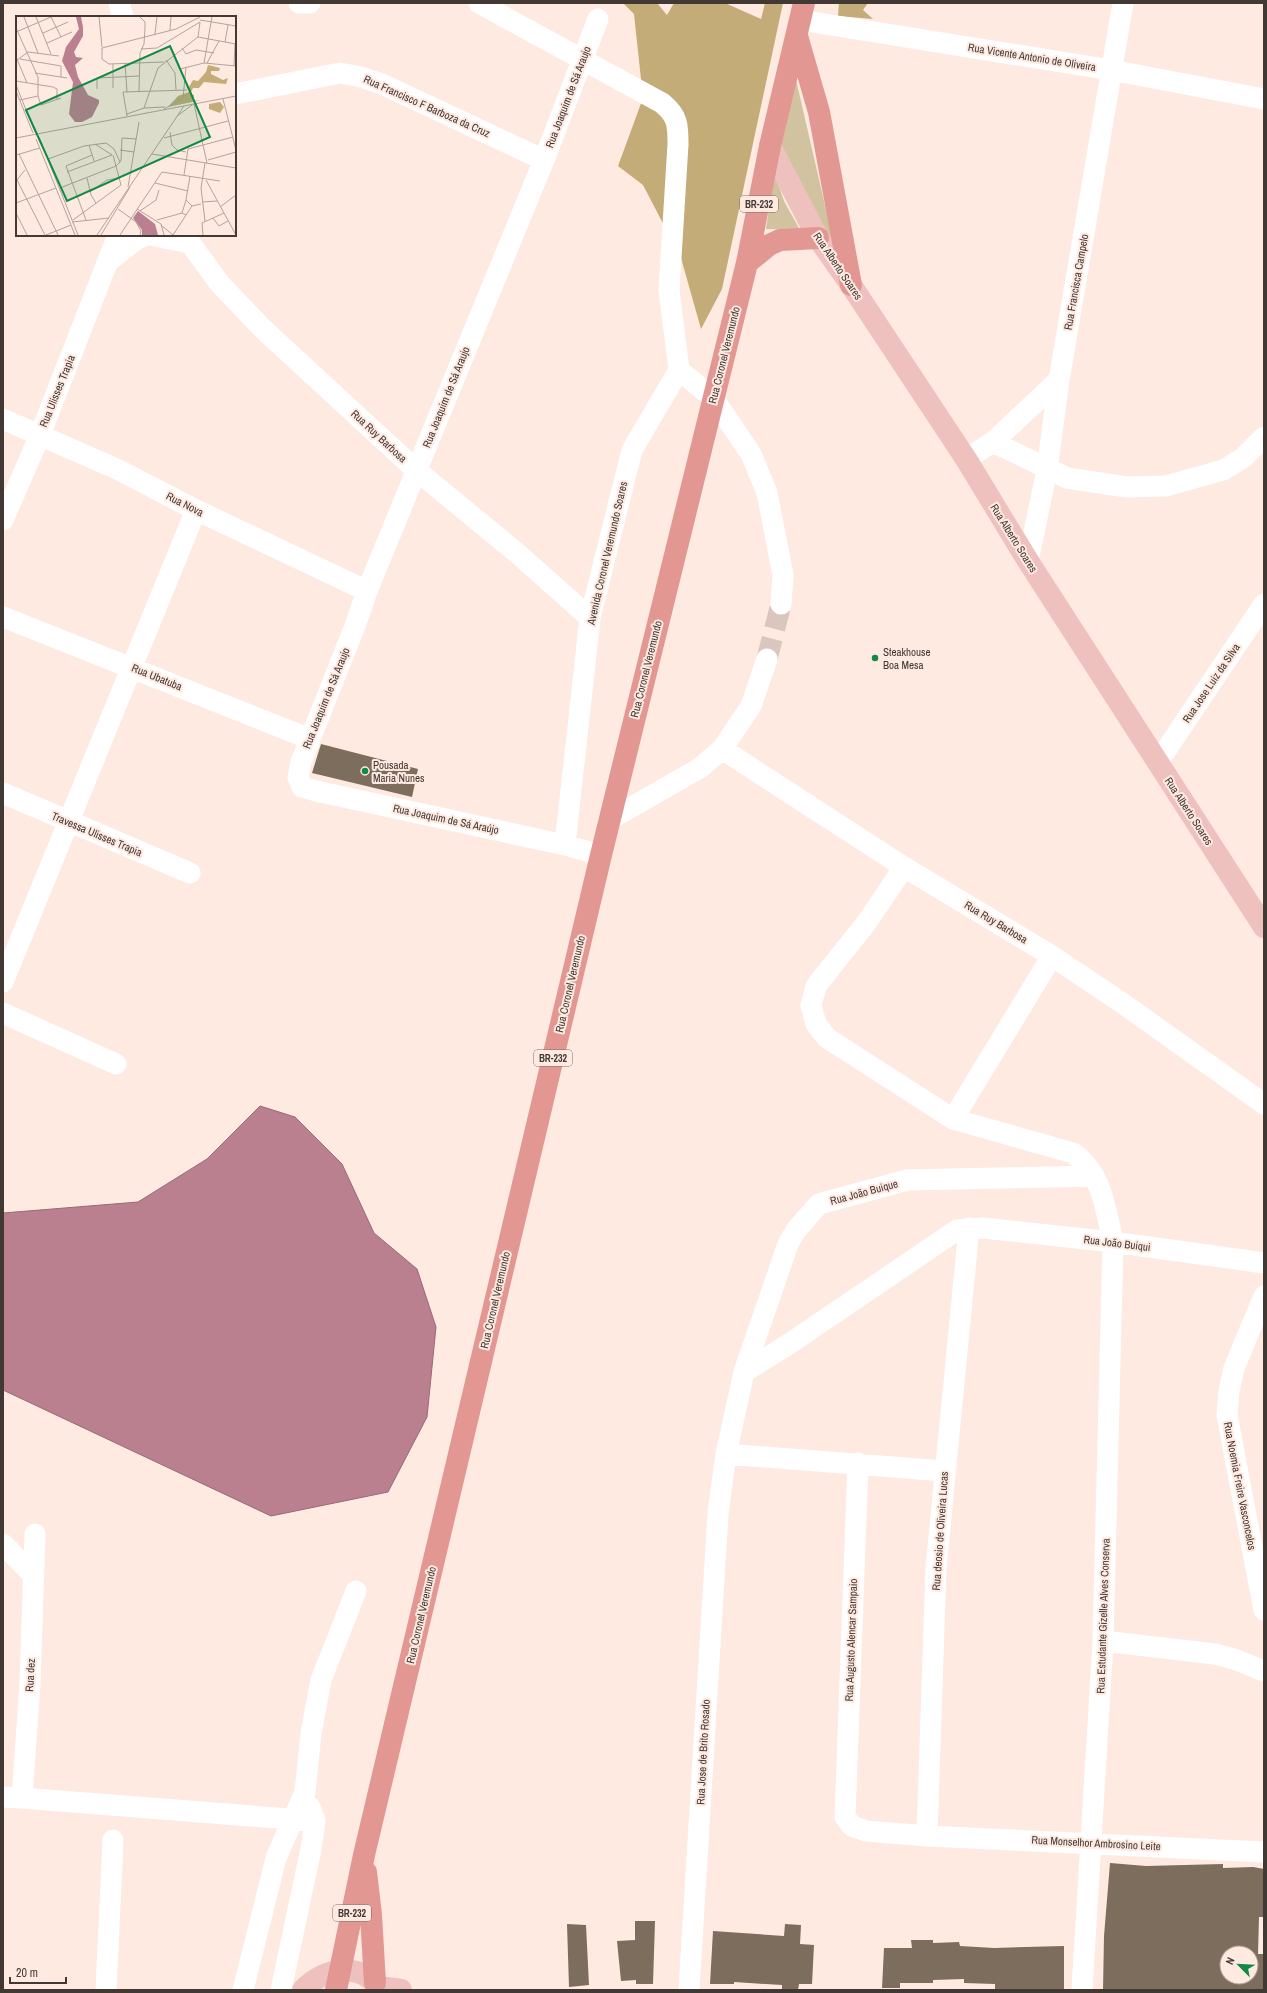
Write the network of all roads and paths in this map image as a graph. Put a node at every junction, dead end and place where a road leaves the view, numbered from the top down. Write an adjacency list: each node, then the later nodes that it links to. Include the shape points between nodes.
1 (119, 3): 6 (street)
2 (299, 3): 3 (street)
3 (310, 3)
4 (479, 3): 9 (street)
5 (1123, 3): 10 (street, Rua Francisca Campelo)
6 (123, 16)
7 (598, 19): 9 (street, Rua Joaquim de Sá Araujo)
8 (800, 19): 10 (street, Rua Vicente Antonio de Oliveira); 13 (highway, Rua Coronel Veremundo / BR-232); 22 (highway)
9 (583, 59): 14 (street, Rua Joaquim de Sá Araujo); 23 (street, via 662,103 673,112 678,128 669,290)
10 (1111, 70): 12 (street, Rua Vicente Antonio de Oliveira); 24 (street, Rua Francisca Campelo)
11 (236, 94): 14 (street, Rua Francisco F Barboza da Cruz, via 340,73 361,77 382,84)
12 (1264, 99)
13 (770, 146): 18 (main road, Rua Alberto Soares); 21 (highway, Rua Coronel Veremundo / BR-232)
14 (544, 160): 31 (street, Rua Joaquim de Sá Araujo)
15 (118, 236): 20 (street, Rua Ulisses Trapia)
16 (144, 236): 20 (street)
17 (160, 236): 19 (street)
18 (818, 238): 21 (highway, via 780,240 769,245); 22 (main road, Rua Alberto Soares)
19 (189, 239): 31 (street, Rua Ruy Barbosa, via 220,284 263,329)
20 (109, 261): 27 (street, Rua Ulisses Trapia)
21 (747, 263): 25 (highway, Rua Coronel Veremundo / BR-232)
22 (851, 285): 30 (main road, Rua Alberto Soares)
23 (679, 370): 25 (street); 40 (street, Avenida Coronel Veremundo Soares, via 632,450)
24 (1059, 380): 29 (street); 32 (street, Rua Francisca Campelo)
25 (713, 398): 37 (street, via 751,454 766,493 783,575); 48 (highway, Rua Coronel Veremundo / BR-232)
26 (3, 419): 27 (street, Rua Nova)
27 (40, 435): 33 (street, Rua Nova, via 119,470); 34 (street, Rua Ulisses Trapia)
28 (1264, 437): 32 (street, via 1243,458 1223,470 1166,486 1127,487 1067,478)
29 (993, 442): 30 (street); 32 (street)
30 (966, 459): 35 (main road, Rua Alberto Soares)
31 (416, 470): 36 (street, Rua Joaquim de Sá Araujo); 40 (street, Rua Ruy Barbosa, via 517,553)
32 (1047, 470): 35 (street, Rua Francisca Campelo)
33 (196, 510): 36 (street, Rua Nova); 42 (street)
34 (3, 520)
35 (1028, 561): 45 (main road, Rua Alberto Soares)
36 (367, 591): 43 (street, Rua Joaquim de Sá Araujo)
37 (781, 604)
38 (1264, 604): 45 (street, Rua Jose Luiz da Silva)
39 (3, 617): 42 (street, Rua Ubatuba)
40 (590, 618): 50 (street, Avenida Coronel Veremundo Soares)
41 (767, 659): 44 (street, via 751,706)
42 (133, 667): 43 (street, Rua Ubatuba); 49 (street)
43 (310, 739): 46 (street, Rua Joaquim de Sá Araujo)
44 (722, 749): 48 (street, via 700,768); 52 (street, Rua Ruy Barbosa)
45 (1158, 762): 54 (main road, Rua Alberto Soares)
46 (298, 777): 50 (street, Rua Joaquim de Sá Araújo, via 302,787 316,791)
47 (3, 793): 49 (street, Travessa Ulisses Trapia)
48 (609, 820): 51 (highway, Rua Coronel Veremundo / BR-232)
49 (69, 822): 53 (street, Travessa Ulisses Trapia); 56 (street)
50 (565, 845): 51 (street, Rua Joaquim de Sá Araújo)
51 (601, 855): 87 (highway, Rua Coronel Veremundo / BR-232)
52 (904, 867): 55 (street, Rua Ruy Barbosa); 60 (street, Rua Estudante Gizelle Alves Conserva, via 867,922 816,986 811,1005 816,1024 827,1038)
53 (190, 873)
54 (1264, 927)
55 (1052, 956): 59 (street, Rua Ruy Barbosa); 60 (street)
56 (3, 982)
57 (3, 1014): 58 (street)
58 (116, 1064)
59 (1264, 1104)
60 (953, 1119): 61 (street, Rua Estudante Gizelle Alves Conserva, via 1073,1153 1085,1161)
61 (1094, 1176): 63 (street, Rua Estudante Gizelle Alves Conserva, via 1104,1203); 66 (street, Rua João Buique, via 907,1180 819,1204 796,1230 788,1244)
62 (969, 1228): 63 (street, Rua João Buiqui); 66 (street, via 957,1230); 69 (street, Rua deosio de Oliveira Lucas)
63 (1113, 1242): 64 (street, Rua João Buiqui); 76 (street, Rua Estudante Gizelle Alves Conserva)
64 (1264, 1263)
65 (1264, 1296): 75 (street, Rua Noemia Freire Vasconcelos, via 1234,1368 1227,1415)
66 (744, 1372): 67 (street, Rua João Buique)
67 (726, 1454): 68 (street); 70 (street, Rua João Buique)
68 (858, 1464): 69 (street); 80 (street, Rua Augusto Alencar Sampaio)
69 (944, 1471): 83 (street, Rua deosio de Oliveira Lucas, via 936,1568)
70 (718, 1514): 95 (street, Rua Jose de Brito Rosado)
71 (35, 1534): 73 (street, Rua dez)
72 (3, 1544): 73 (street)
73 (34, 1576): 79 (street, Rua dez, via 30,1683)
74 (356, 1591): 78 (street, via 321,1680 311,1733)
75 (1264, 1610)
76 (1103, 1641): 77 (street, via 1215,1654); 85 (street, Rua Estudante Gizelle Alves Conserva)
77 (1264, 1671)
78 (305, 1792): 81 (street); 82 (street)
79 (12, 1798): 81 (street)
80 (845, 1817): 83 (street, Rua Monselhor Ambrosino Leite, via 852,1826 866,1831)
81 (293, 1818): 82 (street); 91 (street, via 276,1858)
82 (315, 1820): 92 (street, via 312,1849)
83 (927, 1836): 85 (street, Rua Monselhor Ambrosino Leite)
84 (113, 1840): 90 (street)
85 (1092, 1843): 86 (street, Rua Monselhor Ambrosino Leite); 96 (street, Rua Estudante Gizelle Alves Conserva)
86 (1264, 1852)
87 (364, 1855): 88 (highway, Rua Coronel Veremundo / BR-232); 89 (highway)
88 (338, 1980): 89 (main road, via 359,1973); 93 (main road, via 327,1973)
89 (378, 1987): 94 (main road)
90 (106, 1990)
91 (243, 1990)
92 (281, 1990)
93 (303, 1990)
94 (401, 1990)
95 (688, 1990)
96 (1082, 1990)

